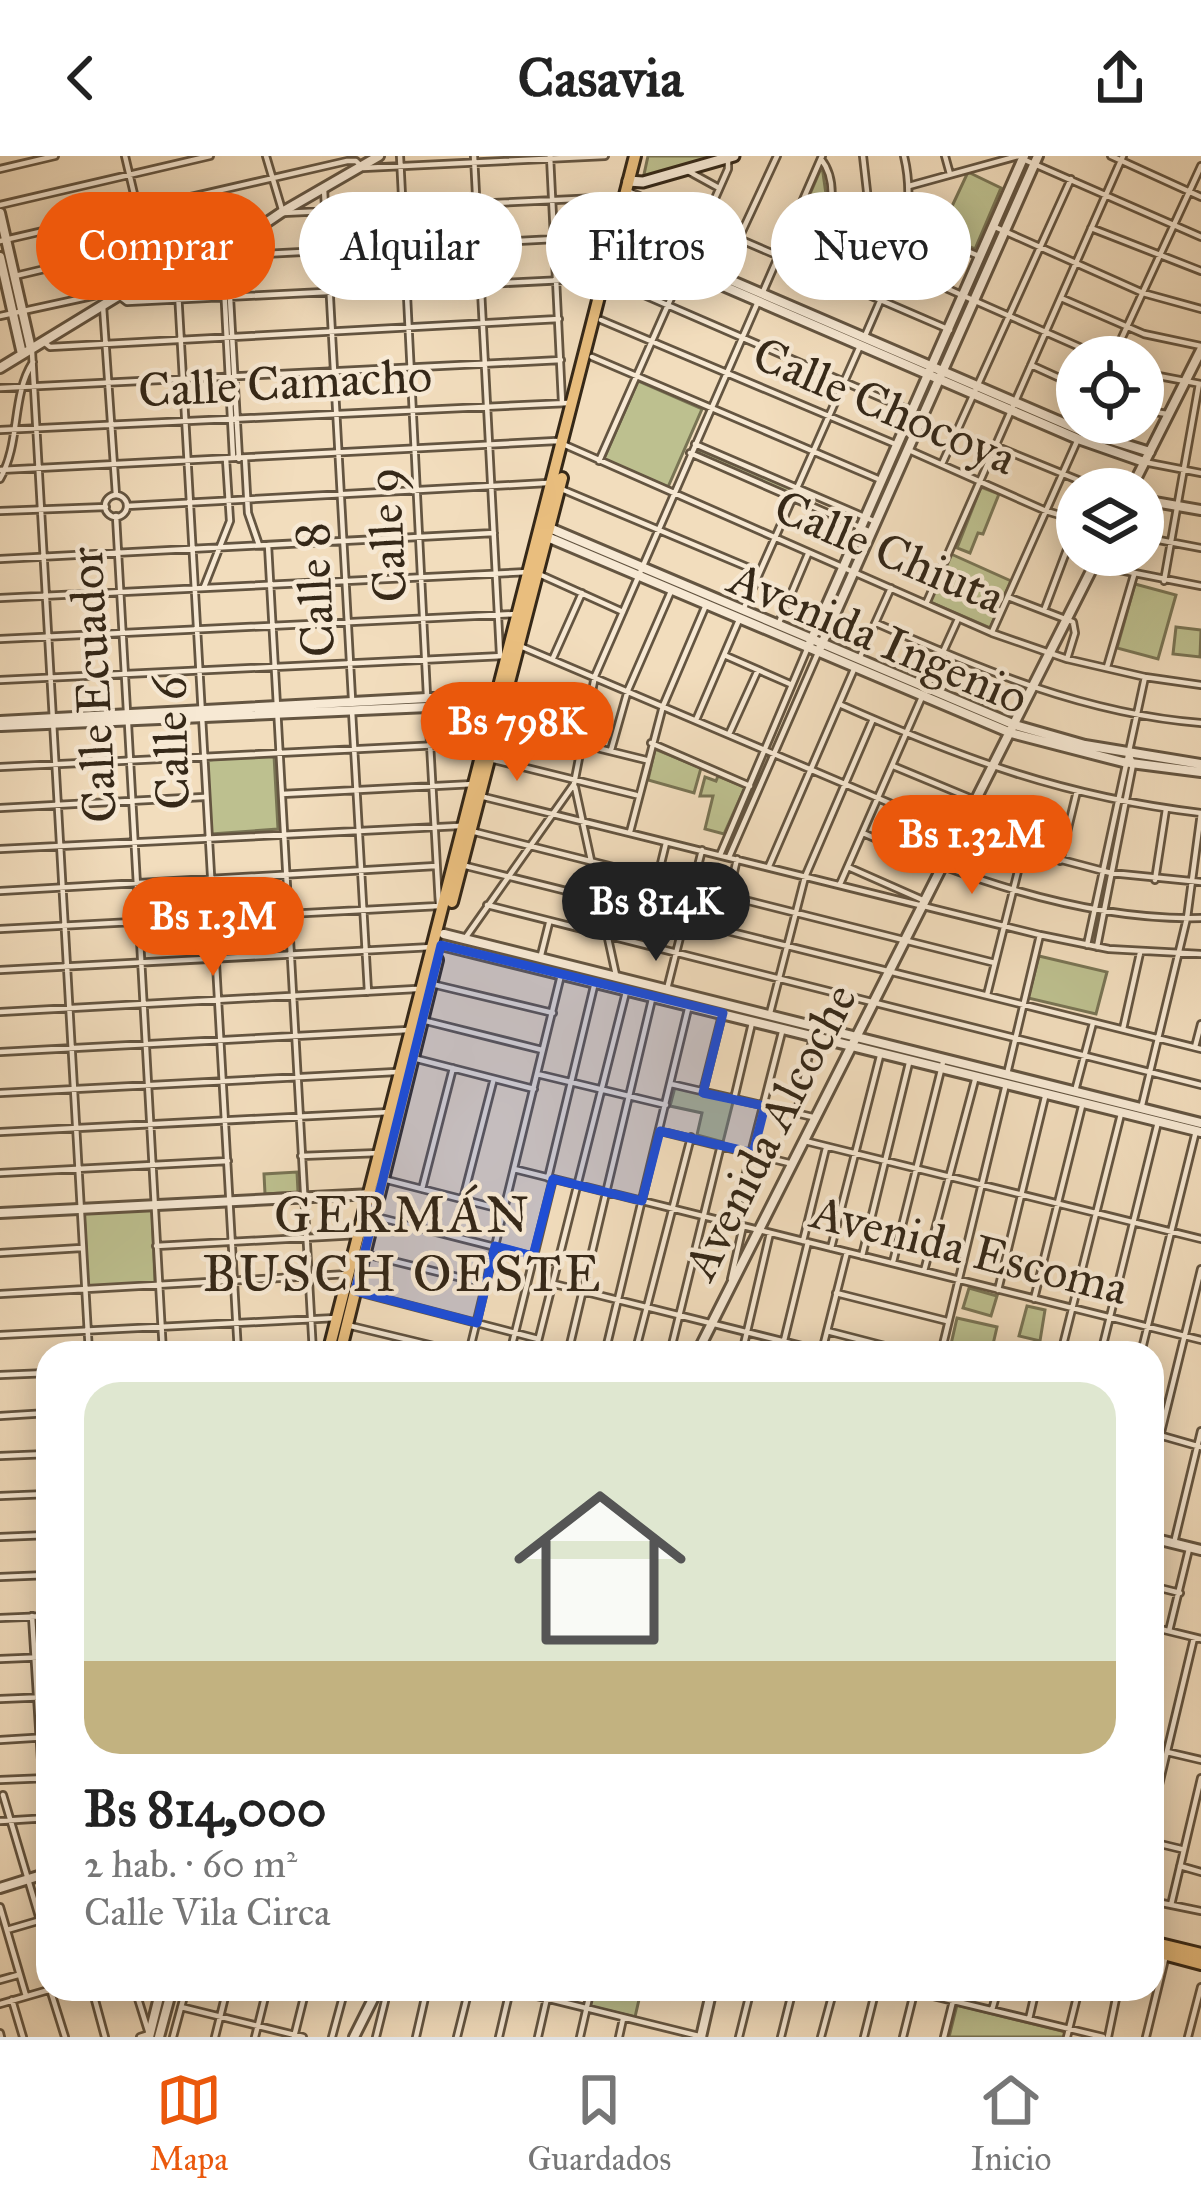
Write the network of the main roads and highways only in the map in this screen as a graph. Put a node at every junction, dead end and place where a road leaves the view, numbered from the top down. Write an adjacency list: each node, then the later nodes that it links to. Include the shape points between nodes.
1 (638, 156): 3 (main road)
2 (731, 157): 3 (main road)
3 (630, 189): 4 (main road)
4 (629, 192)
5 (602, 300): 7 (main road, via 568,404)
6 (604, 300): 7 (main road)
7 (566, 447): 8 (main road)
8 (534, 573): 9 (main road); 9 (main road, via 504,656)
9 (503, 699): 10 (main road); 10 (main road)
10 (476, 792): 11 (main road)
11 (468, 829): 12 (main road); 12 (main road)
12 (439, 939): 13 (main road)
13 (427, 987): 14 (main road); 14 (main road)
14 (409, 1056): 15 (main road); 15 (main road)
15 (374, 1194): 16 (main road); 16 (main road)
16 (342, 1321): 17 (main road); 18 (main road)
17 (333, 1341)
18 (341, 1341)
19 (1164, 1945): 21 (main road)
20 (1164, 1954): 22 (main road)
21 (1201, 1954)
22 (1201, 1964)

